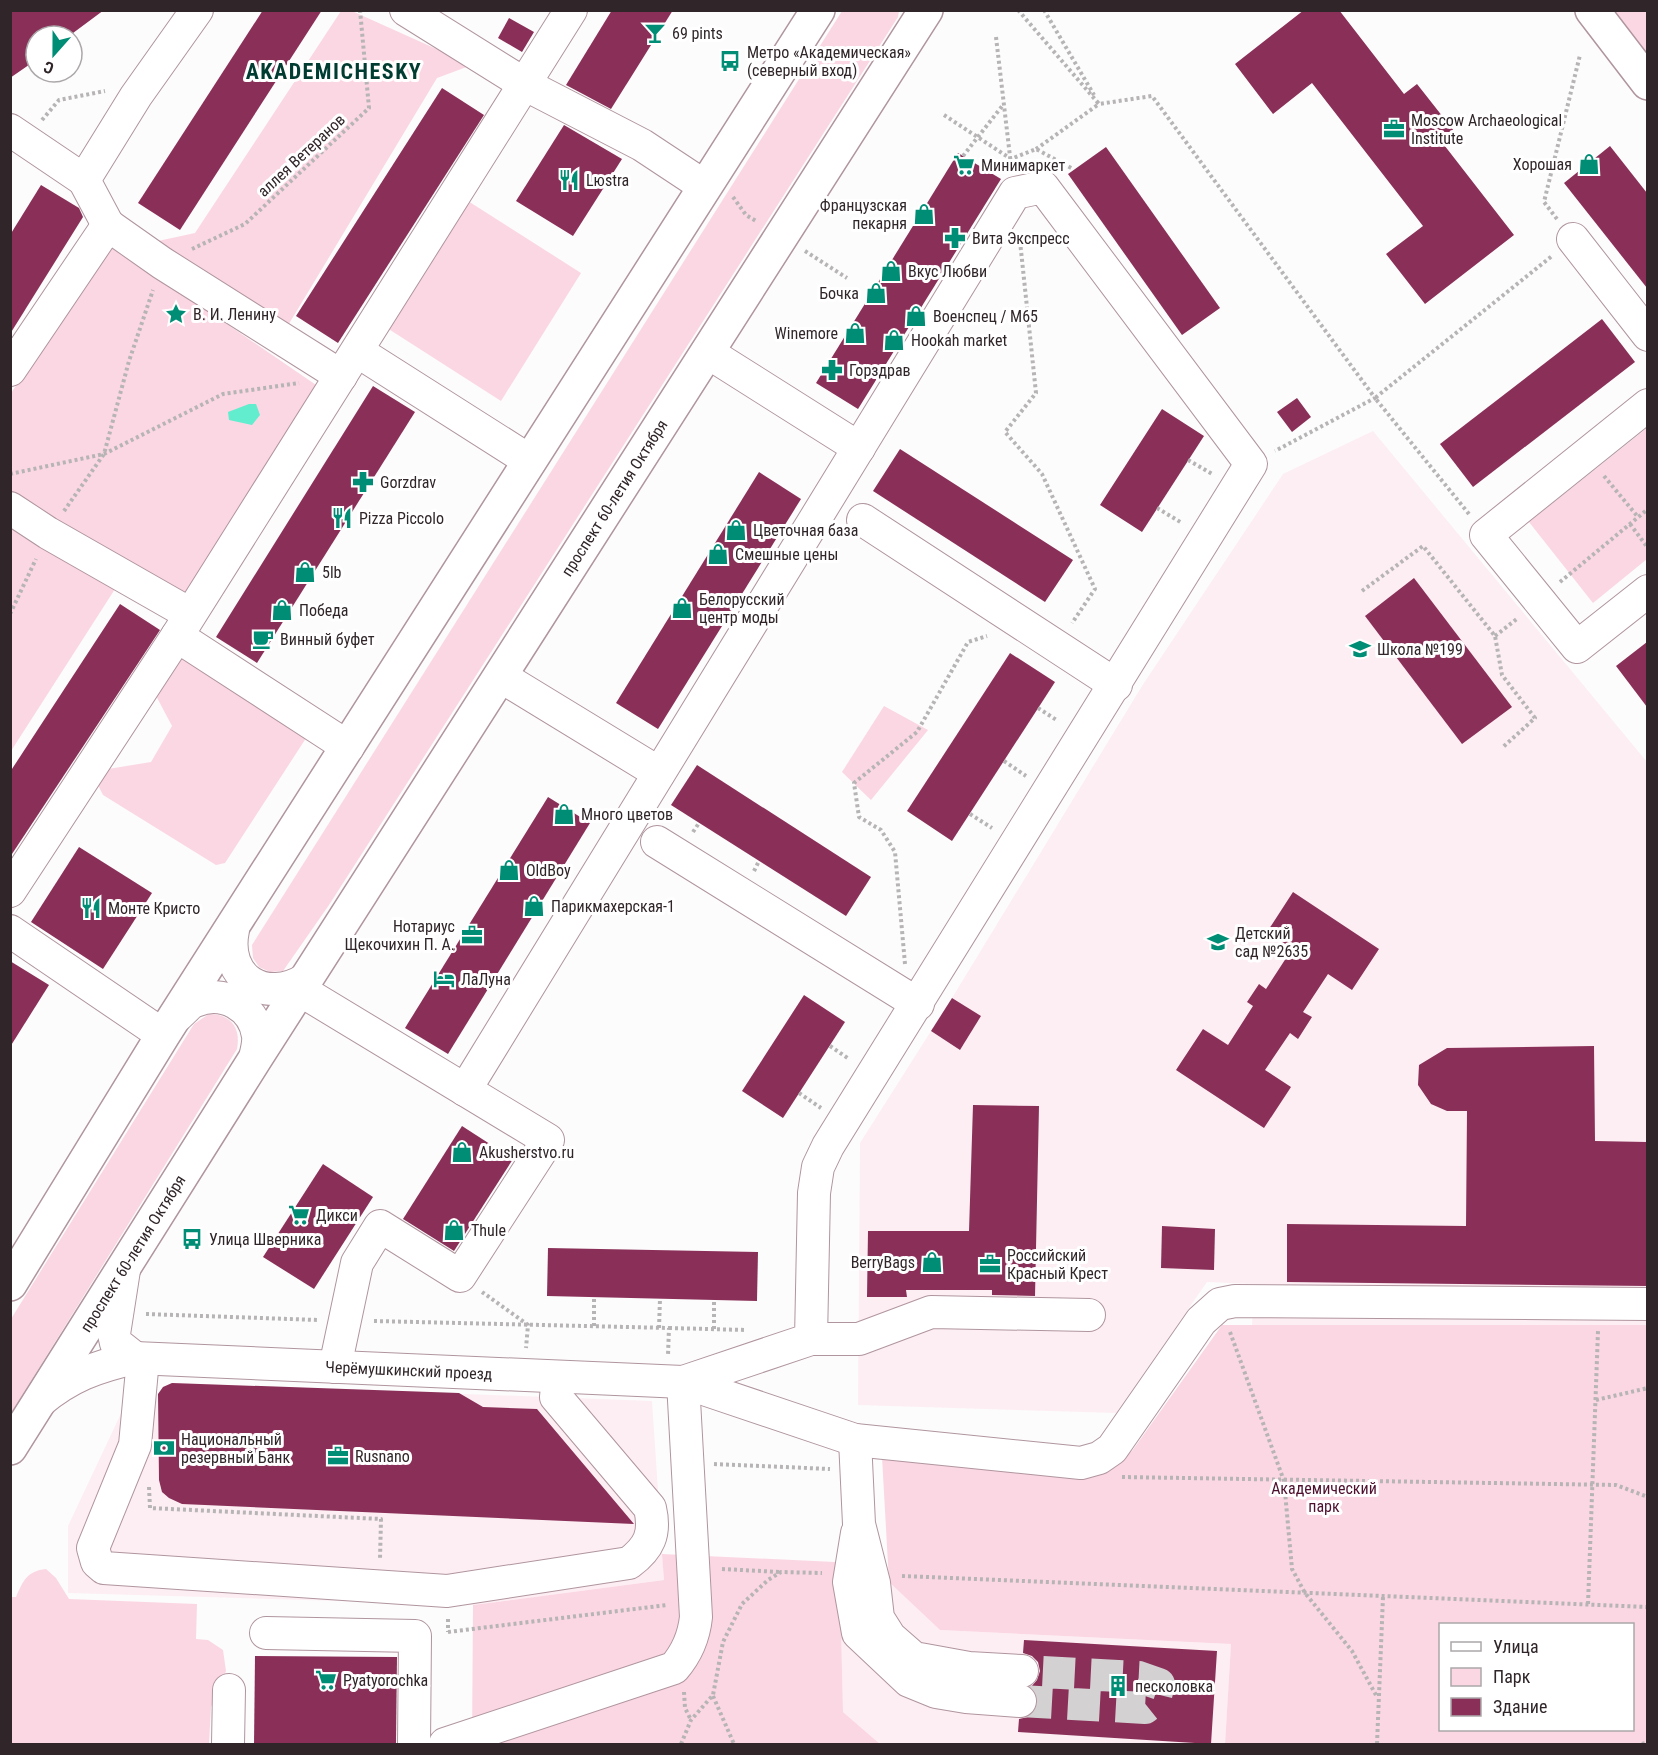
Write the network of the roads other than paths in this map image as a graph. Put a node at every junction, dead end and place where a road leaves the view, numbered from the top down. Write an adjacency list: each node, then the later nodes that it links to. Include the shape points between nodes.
1 (197, 10): 10 (street, via 136,96)
2 (406, 10): 8 (street)
3 (571, 10): 8 (street)
4 (818, 10): 11 (main road, проспект 60-летия Октября)
5 (1592, 10): 7 (main road)
6 (923, 12): 15 (main road, проспект 60-летия Октября)
7 (1647, 83)
8 (526, 85): 11 (street); 16 (street)
9 (10, 130): 10 (street)
10 (84, 180): 12 (street)
11 (717, 189): 20 (main road, проспект 60-летия Октября)
12 (108, 225): 16 (street, via 162,263); 17 (street)
13 (1573, 239): 14 (street)
14 (1647, 335)
15 (707, 352): 19 (street); 25 (main road, проспект 60-летия Октября)
16 (349, 364): 20 (street); 24 (street)
17 (10, 370)
18 (1647, 405): 23 (street, via 1486,535 1578,647)
19 (859, 448): 26 (street, via 1015,193 1043,187 1251,464); 28 (street)
20 (530, 461): 27 (main road, проспект 60-летия Октября)
21 (10, 508): 24 (street)
22 (863, 520): 26 (street)
23 (1647, 591)
24 (183, 625): 27 (street); 30 (street)
25 (500, 676): 28 (street); 33 (main road, проспект 60-летия Октября)
26 (1116, 685): 34 (street)
27 (348, 747): 31 (main road, проспект 60-летия Октября)
28 (659, 773): 37 (street)
29 (657, 842): 34 (street)
30 (10, 891)
31 (232, 930): 33 (street, via 231,956 237,968 256,986 282,990); 35 (main road, проспект 60-летия Октября)
32 (10, 931): 35 (street)
33 (303, 985): 36 (main road, проспект 60-летия Октября); 37 (street)
34 (905, 996): 42 (street, via 818,1167)
35 (170, 1025): 36 (street, проспект 60-летия Октября, via 194,1001 215,996 236,1001 252,1017 259,1038); 39 (main road, проспект 60-летия Октября)
36 (255, 1059): 38 (main road, проспект 60-летия Октября)
37 (465, 1090): 44 (street, via 548,1140 460,1276 380,1226 357,1263)
38 (126, 1265): 43 (street, via 114,1334 123,1351); 47 (main road, проспект 60-летия Октября)
39 (10, 1284)
40 (1647, 1304): 48 (street, via 1235,1301 1220,1304 1201,1321 1112,1449 1099,1458 1081,1463)
41 (1089, 1316): 42 (street, via 931,1312 859,1339)
42 (811, 1339): 45 (street)
43 (139, 1358): 44 (street, Черёмушкинский проезд); 46 (street, via 135,1445 93,1548 97,1562 113,1571 331,1581 447,1591 629,1563 642,1554 652,1538 650,1508); 47 (street, Черёмушкинский проезд, via 83,1372 58,1385)
44 (335, 1367): 46 (street, Черёмушкинский проезд, via 523,1375)
45 (675, 1382): 46 (street, Черёмушкинский проезд); 48 (street); 55 (street, via 693,1568 695,1627 686,1651 674,1668)
46 (557, 1387)
47 (38, 1402): 49 (main road, проспект 60-летия Октября)
48 (855, 1440): 50 (street)
49 (10, 1448)
50 (859, 1524): 50 (street, via 874,1583 878,1618 890,1637 914,1658 969,1668 1021,1686 966,1697 936,1692 909,1681 858,1633 850,1574)
51 (266, 1633): 54 (street, via 415,1636)
52 (229, 1690): 53 (street)
53 (228, 1744)
54 (414, 1744)
55 (445, 1744)

